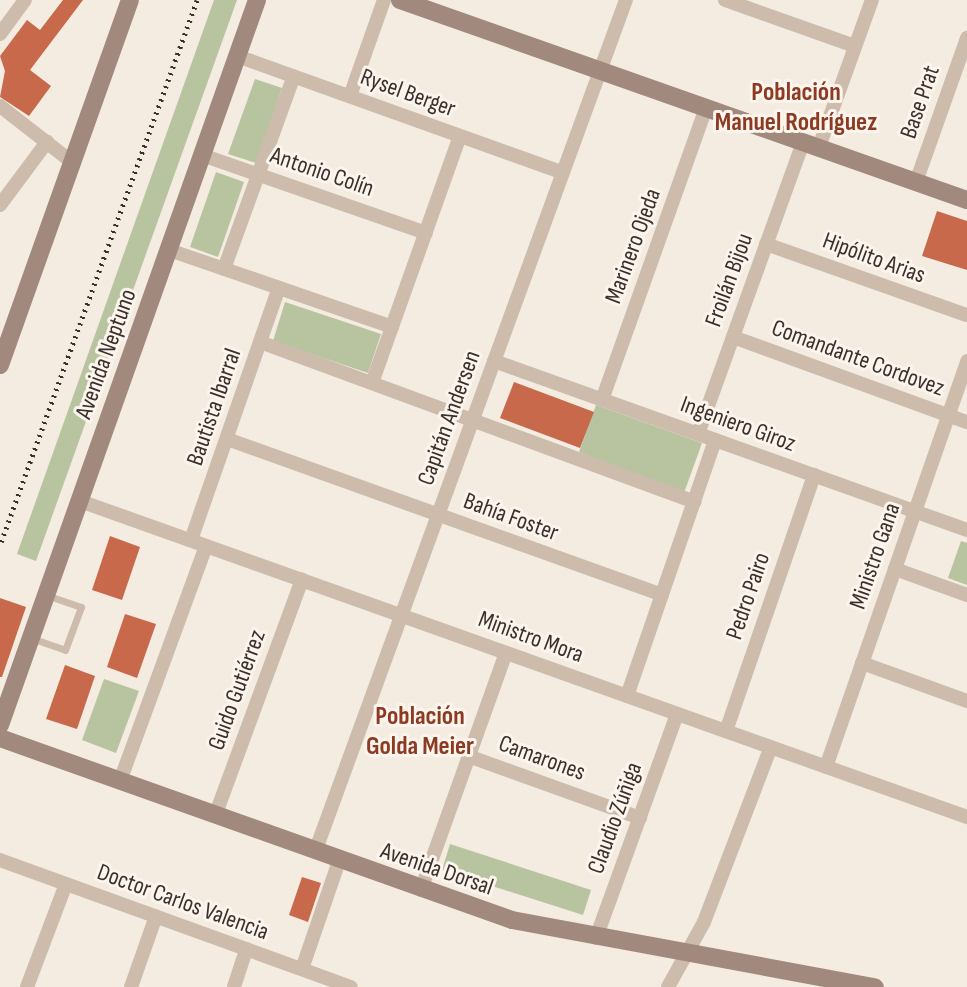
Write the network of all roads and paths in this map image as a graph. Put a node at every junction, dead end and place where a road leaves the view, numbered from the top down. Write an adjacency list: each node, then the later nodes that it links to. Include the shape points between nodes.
1 (25, 0): 9 (street)
2 (130, 0): 22 (street)
3 (257, 0): 12 (street, Avenida Neptuno)
4 (384, 0): 15 (street)
5 (400, 0): 13 (street)
6 (626, 0): 13 (street, Capitán Andersen)
7 (725, 0): 11 (street)
8 (872, 0): 11 (street, Froilán Bijou)
9 (0, 34)
10 (967, 38): 25 (street, Base Prat)
11 (855, 46): 20 (street, Froilán Bijou)
12 (237, 56): 14 (street, Rysel Berger); 21 (street, Avenida Neptuno)
13 (600, 70): 17 (street); 23 (street, Capitán Andersen)
14 (294, 76): 15 (street, Rysel Berger); 24 (street)
15 (349, 96): 18 (street, Rysel Berger)
16 (0, 106): 19 (street)
17 (706, 108): 20 (street); 41 (street, Marinero Ojeda)
18 (460, 136): 23 (street, Rysel Berger); 28 (street)
19 (47, 142): 22 (street); 27 (street)
20 (811, 145): 25 (street); 29 (street, Froilán Bijou)
21 (202, 155): 24 (street, Antonio Colín); 30 (street, Avenida Neptuno)
22 (72, 162): 39 (street)
23 (563, 173): 37 (street, Capitán Andersen)
24 (258, 175): 28 (street, Antonio Colín); 31 (street)
25 (916, 182): 26 (street)
26 (967, 200)
27 (0, 205)
28 (426, 233): 34 (street)
29 (766, 244): 33 (street, Hipólito Arias); 35 (street, Froilán Bijou)
30 (169, 250): 31 (street); 49 (street, Avenida Neptuno)
31 (224, 269): 32 (street)
32 (279, 288): 34 (street); 36 (street, Bautista Ibarral)
33 (967, 315)
34 (392, 327): 40 (street)
35 (733, 337): 42 (street, Comandante Cordovez); 45 (street, Froilán Bijou)
36 (260, 342): 40 (street); 46 (street, Bautista Ibarral)
37 (494, 361): 41 (street, Ingeniero Giroz); 43 (street, Capitán Andersen)
38 (967, 361): 42 (street, Ministro Gana)
39 (0, 365)
40 (372, 383): 43 (street)
41 (602, 400): 45 (street, Ingeniero Giroz)
42 (948, 415): 44 (street, Comandante Cordovez); 51 (street, Ministro Gana)
43 (473, 420): 50 (street); 52 (street, Capitán Andersen)
44 (967, 422)
45 (698, 434): 47 (street, Ingeniero Giroz)
46 (227, 439): 52 (street, Bahía Foster); 54 (street, Bautista Ibarral)
47 (715, 440): 48 (street, Ingeniero Giroz); 50 (street)
48 (814, 475): 51 (street, Ingeniero Giroz); 69 (street, Pedro Pairo)
49 (79, 501): 54 (street, Ministro Mora); 58 (street, Avenida Neptuno)
50 (694, 502): 59 (street)
51 (915, 511): 53 (street, Ingeniero Giroz); 56 (street, Ministro Gana)
52 (438, 515): 59 (street, Bahía Foster); 61 (street, Capitán Andersen)
53 (967, 530)
54 (191, 540): 55 (street, Ministro Mora)
55 (206, 546): 57 (street, Ministro Mora); 74 (street)
56 (895, 569): 60 (street); 64 (street, Ministro Gana)
57 (302, 580): 61 (street, Ministro Mora); 75 (street, Guido Gutiérrez)
58 (46, 595): 62 (street, Avenida Neptuno); 62 (lane, via 80,607 77,618 65,650)
59 (662, 595): 65 (street)
60 (967, 595)
61 (402, 615): 63 (street, Ministro Mora); 78 (street, Capitán Andersen)
62 (31, 638): 68 (street, Avenida Neptuno)
63 (506, 653): 65 (street, Ministro Mora); 72 (street)
64 (862, 663): 66 (street); 73 (street, Ministro Gana)
65 (627, 696): 67 (street, Ministro Mora)
66 (967, 701)
67 (677, 713): 69 (street, Ministro Mora); 77 (street, Claudio Zúñiga)
68 (0, 725)
69 (726, 731): 71 (street, Ministro Mora)
70 (0, 738): 74 (street, Avenida Dorsal)
71 (771, 747): 73 (street, Ministro Mora); 86 (street, via 704,922)
72 (468, 756): 77 (street, Camarones); 82 (street)
73 (826, 767): 76 (street, Ministro Mora)
74 (120, 781): 75 (street, Avenida Dorsal)
75 (215, 816): 78 (street, Avenida Dorsal)
76 (967, 817)
77 (640, 818): 84 (street, Claudio Zúñiga)
78 (315, 852): 80 (street, Avenida Dorsal)
79 (0, 860): 81 (street, Doctor Carlos Valencia)
80 (339, 861): 82 (street, Avenida Dorsal); 87 (street)
81 (66, 884): 83 (street, Doctor Carlos Valencia); 89 (street)
82 (421, 890): 84 (street, Avenida Dorsal)
83 (156, 916): 85 (street, Doctor Carlos Valencia); 90 (street)
84 (596, 938): 86 (street, Avenida Dorsal)
85 (246, 949): 87 (street, Doctor Carlos Valencia); 91 (street)
86 (684, 954): 92 (street); 93 (street, Avenida Dorsal)
87 (302, 969): 88 (street, Doctor Carlos Valencia)
88 (347, 986)
89 (27, 987)
90 (131, 987)
91 (234, 987)
92 (668, 987)
93 (875, 987)

